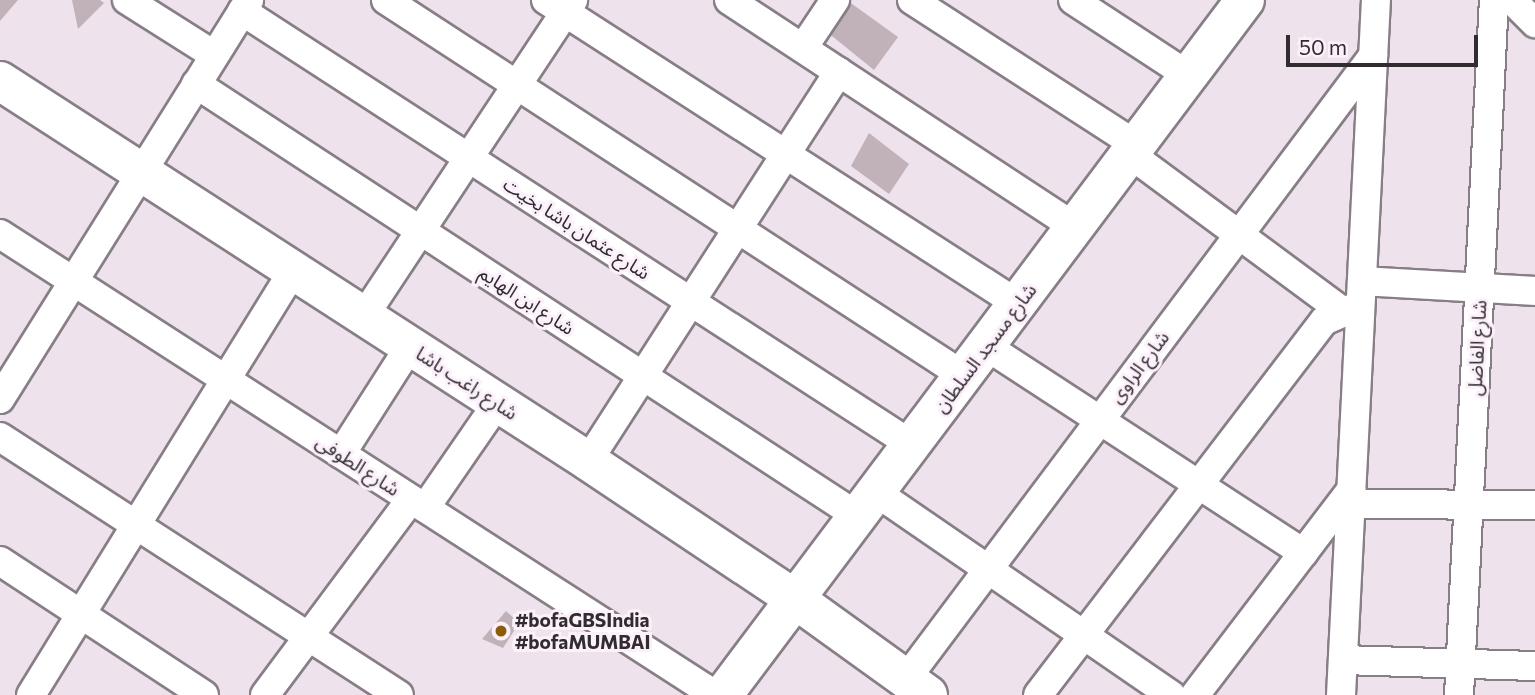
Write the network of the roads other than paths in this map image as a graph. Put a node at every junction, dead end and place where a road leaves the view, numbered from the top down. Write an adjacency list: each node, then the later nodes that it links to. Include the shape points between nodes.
1 (127, 0): 15 (street)
2 (386, 0): 21 (street)
3 (729, 0): 14 (street)
4 (835, 0): 14 (street)
5 (912, 0): 22 (street)
6 (1073, 0): 18 (street)
7 (1376, 0): 16 (street)
8 (1494, 0): 33 (street, شارع الفاضل)
9 (1512, 0): 13 (street)
10 (561, 4): 21 (street); 23 (street)
11 (1235, 4): 18 (street, شارع مسجد السلطان)
12 (246, 5): 15 (street); 24 (street, شارع عثمان باشا بخيت)
13 (1535, 23)
14 (803, 48): 17 (street)
15 (214, 55): 20 (street)
16 (1373, 55): 30 (street, شارع الراوى); 35 (street)
17 (839, 72): 23 (street); 26 (street)
18 (1189, 76): 22 (street, شارع مسجد السلطان)
19 (0, 81): 25 (street, شارع راغب باشا)
20 (196, 84): 25 (street); 28 (street, شارع ابن الهايم)
21 (516, 85): 24 (street); 27 (street)
22 (1133, 150): 26 (street, شارع مسجد السلطان); 30 (street)
23 (785, 155): 27 (street); 37 (street)
24 (468, 158): 28 (street); 36 (street, شارع عثمان باشا بخيت)
25 (140, 172): 31 (street, شارع راغب باشا); 32 (street)
26 (1075, 227): 37 (street, شارع مسجد السلطان)
27 (737, 229): 36 (street); 40 (street)
28 (420, 230): 38 (street); 41 (street, شارع ابن الهايم)
29 (0, 234): 32 (street, شارع الطوفى)
30 (1239, 235): 35 (street); 45 (street, شارع الراوى)
31 (293, 271): 38 (street, شارع راغب باشا); 42 (street)
32 (73, 281): 42 (street, شارع الطوفى); 43 (street)
33 (1480, 290): 34 (street); 35 (street); 54 (street, شارع الفاضل)
34 (1535, 291)
35 (1354, 299): 50 (street, via 1311,336); 51 (street)
36 (691, 302): 41 (street); 47 (street, شارع عثمان باشا بخيت)
37 (1018, 304): 40 (street, شارع مسجد السلطان)
38 (364, 316): 39 (street, شارع راغب باشا)
39 (410, 346): 44 (street, شارع راغب باشا); 48 (street)
40 (975, 361): 45 (street); 47 (street, شارع مسجد السلطان)
41 (643, 376): 49 (street); 53 (street, شارع ابن الهايم)
42 (225, 379): 48 (street, شارع الطوفى); 56 (street)
43 (0, 398)
44 (498, 402): 49 (street, شارع راغب باشا); 52 (street)
45 (1099, 420): 50 (street); 59 (street, شارع الراوى)
46 (0, 437): 56 (street)
47 (912, 445): 53 (street, شارع مسجد السلطان)
48 (341, 454): 52 (street, شارع الطوفى)
49 (588, 461): 60 (street, شارع راغب باشا)
50 (1198, 484): 57 (street); 63 (street)
51 (1351, 497): 54 (street); 57 (street); 64 (street)
52 (418, 503): 62 (street); 72 (street, شارع الطوفى)
53 (868, 505): 59 (street, شارع ابن الهايم); 60 (street, شارع مسجد السلطان)
54 (1468, 505): 55 (street); 65 (street, شارع الفاضل)
55 (1535, 505)
56 (135, 526): 61 (street); 62 (street)
57 (1303, 553): 76 (street)
58 (0, 561): 61 (street)
59 (987, 569): 63 (street, شارع ابن الهايم); 67 (street, شارع الراوى)
60 (795, 599): 67 (street, شارع راغب باشا); 73 (street, شارع مسجد السلطان)
61 (81, 614): 68 (street); 69 (street)
62 (310, 635): 70 (street); 71 (street)
63 (1083, 635): 74 (street); 75 (street, شارع ابن الهايم)
64 (1343, 660): 65 (street); 77 (street)
65 (1460, 663): 66 (street); 78 (street, شارع الفاضل)
66 (1535, 666)
67 (917, 687)
68 (31, 695)
69 (204, 695)
70 (265, 695)
71 (399, 695)
72 (715, 695)
73 (723, 695)
74 (1038, 695)
75 (1171, 695)
76 (1195, 695)
77 (1341, 695)
78 (1459, 695)

